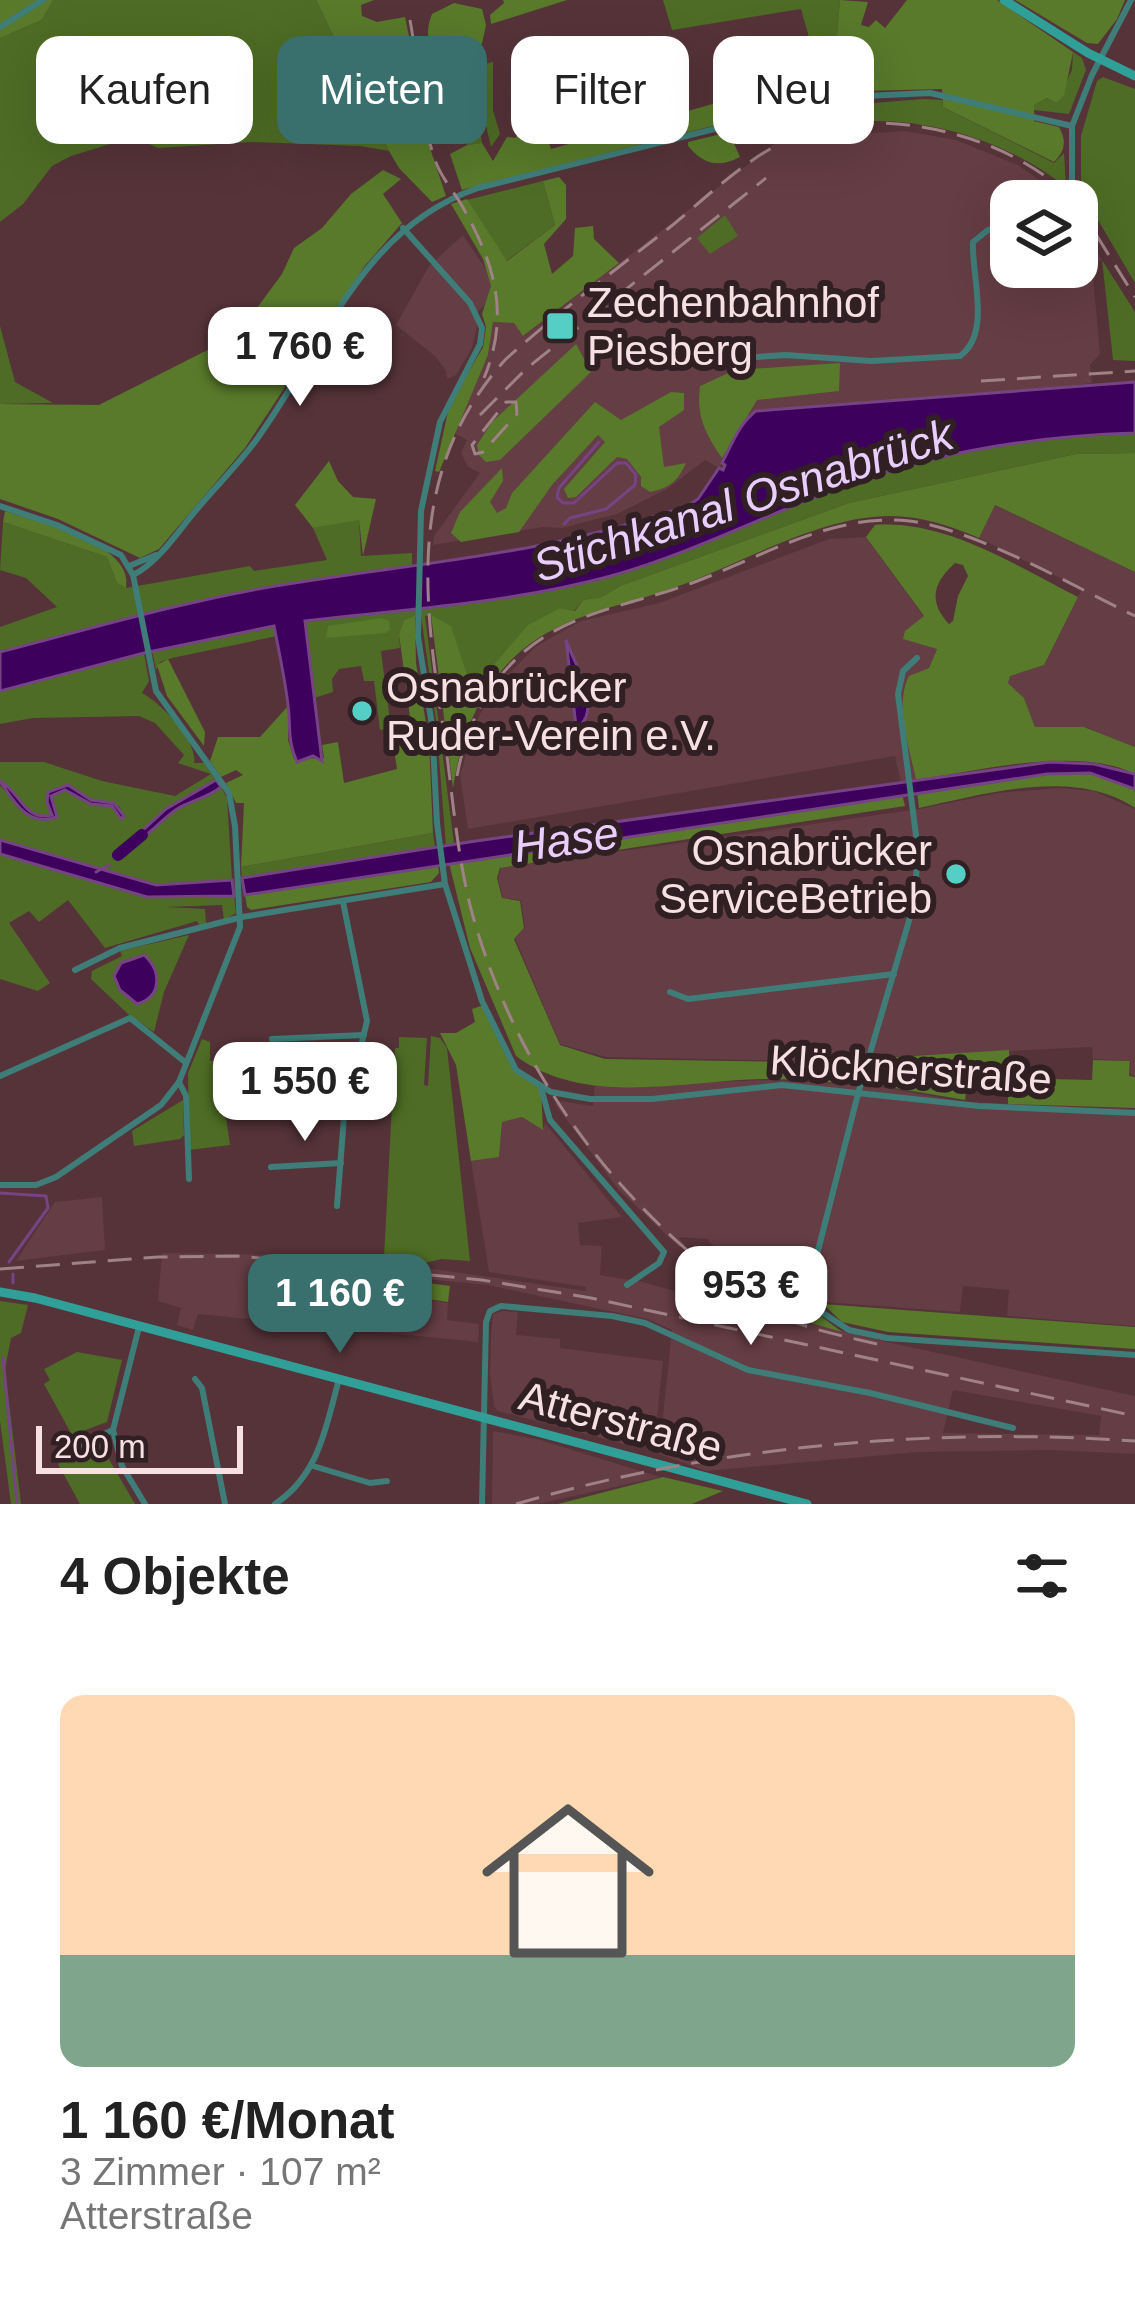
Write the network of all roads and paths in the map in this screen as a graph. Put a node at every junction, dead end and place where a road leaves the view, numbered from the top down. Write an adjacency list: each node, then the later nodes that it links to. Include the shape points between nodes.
1 (43, 0): 4 (street)
2 (1004, 0): 5 (street)
3 (1131, 0): 5 (street)
4 (0, 27)
5 (1100, 60): 6 (street); 7 (street)
6 (1135, 76)
7 (1072, 126): 8 (street); 9 (street, via 930,92 842,97 464,194)
8 (1072, 180)
9 (403, 228): 13 (street, via 368,268 258,438 159,554); 15 (street, via 475,310 482,335 440,422 418,552)
10 (990, 230): 11 (street, via 974,242 973,343 960,356)
11 (741, 358)
12 (0, 506): 13 (street, via 115,550)
13 (131, 571): 17 (street, via 155,691 228,790)
14 (917, 658): 19 (street, via 899,680 918,880)
15 (446, 884): 16 (street); 26 (street, via 502,1045 516,1070)
16 (344, 902): 17 (street); 21 (street)
17 (242, 917): 18 (street, via 120,948); 23 (street)
18 (75, 970)
19 (894, 974): 20 (street, via 688,999); 27 (street)
20 (670, 992)
21 (365, 1035): 22 (street); 29 (street)
22 (272, 1039)
23 (186, 1062): 24 (street, via 130,1018); 25 (street)
24 (0, 1076)
25 (178, 1082): 31 (street, via 187,1096); 32 (street, via 161,1105 56,1177)
26 (542, 1088): 27 (street, Klöcknerstraße, via 622,1100 782,1085); 34 (street, via 550,1120 664,1252)
27 (857, 1094): 28 (street, Klöcknerstraße); 37 (street, via 811,1278 816,1300 838,1326 887,1338)
28 (1135, 1113)
29 (341, 1163): 30 (street); 33 (street)
30 (271, 1167)
31 (189, 1179)
32 (0, 1185)
33 (337, 1207)
34 (627, 1285)
35 (0, 1292): 36 (street, Atterstraße)
36 (140, 1325): 39 (street, Atterstraße); 42 (street)
37 (1135, 1355)
38 (196, 1379): 47 (street)
39 (339, 1379): 40 (street, Atterstraße); 44 (street)
40 (485, 1419): 41 (street, via 485,1322 495,1308 644,1323 748,1370); 49 (street); 50 (street, Atterstraße)
41 (1013, 1428)
42 (113, 1430): 43 (street); 46 (street, via 122,1466)
43 (62, 1449)
44 (313, 1466): 45 (street); 48 (street)
45 (387, 1481)
46 (145, 1504)
47 (225, 1504)
48 (275, 1504)
49 (482, 1504)
50 (807, 1504)

